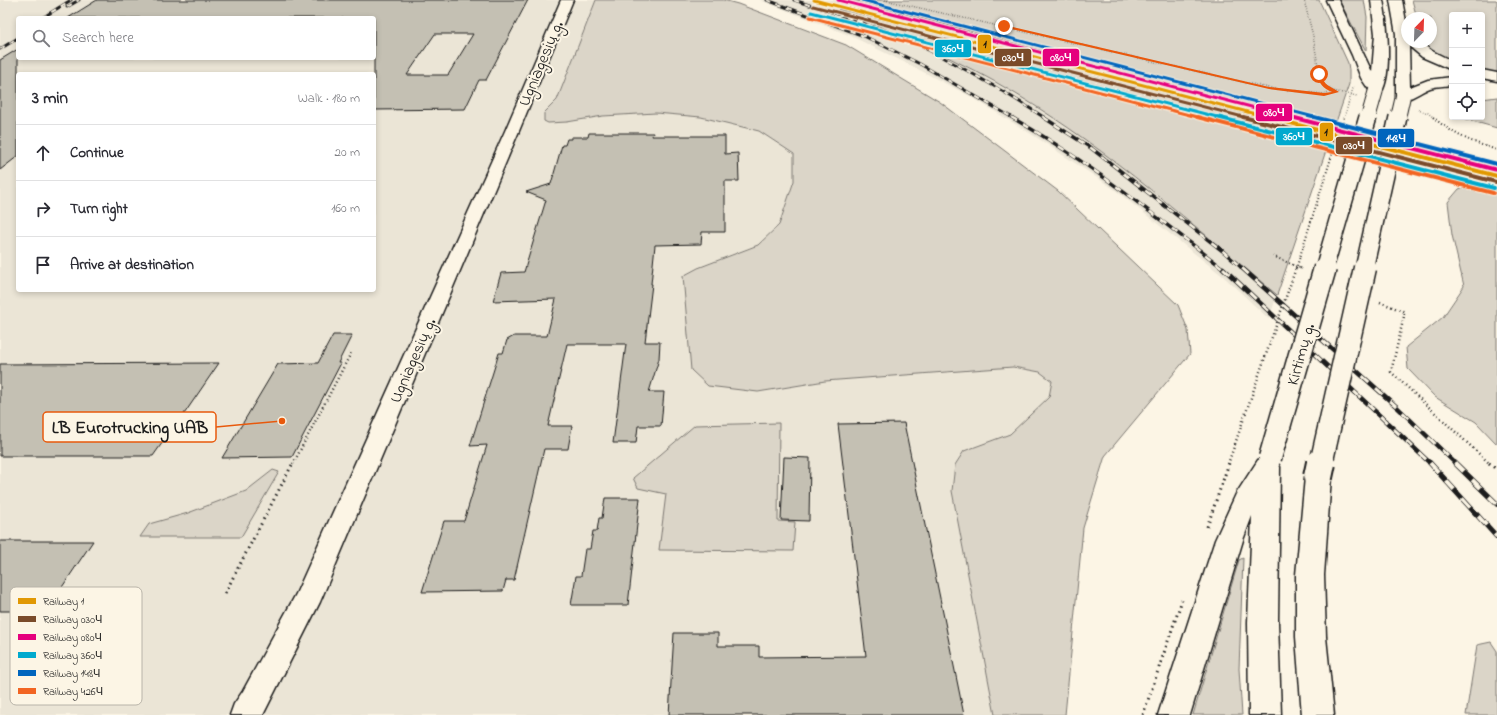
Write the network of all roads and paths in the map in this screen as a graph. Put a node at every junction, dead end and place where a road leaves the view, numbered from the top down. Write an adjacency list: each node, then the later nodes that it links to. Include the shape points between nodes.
1 (567, 0): 29 (street, Ugniagesių g., via 306,602)
2 (885, 0): 3 (path, via 1269,88 1324,94 1337,92 1321,83)
3 (1304, 0)
4 (1332, 0): 17 (highway)
5 (1377, 0): 17 (highway, Kirtimų g., via 1381,44)
6 (1396, 0): 7 (highway)
7 (1401, 17)
8 (1406, 48): 18 (highway)
9 (1420, 48): 10 (highway)
10 (1449, 65)
11 (1485, 75): 12 (highway)
12 (1497, 77)
13 (1449, 81): 18 (highway, via 1428,84)
14 (1485, 82): 15 (highway)
15 (1497, 83)
16 (1354, 85): 25 (path, bridge, via 1308,234)
17 (1376, 90): 26 (highway, Kirtimų g., bridge)
18 (1403, 96): 32 (highway, bridge, via 1318,477 1310,575)
19 (1486, 147): 20 (path)
20 (1497, 150)
21 (1272, 256): 22 (path)
22 (1309, 272)
23 (1375, 300): 27 (path, via 1405,312 1391,372)
24 (351, 353): 28 (path)
25 (1236, 444)
26 (1269, 463): 30 (highway, via 1245,502 1229,540); 31 (highway, Kirtimų g., via 1263,622)
27 (1497, 470)
28 (225, 593)
29 (245, 715)
30 (1174, 715)
31 (1265, 715)
32 (1318, 715)

